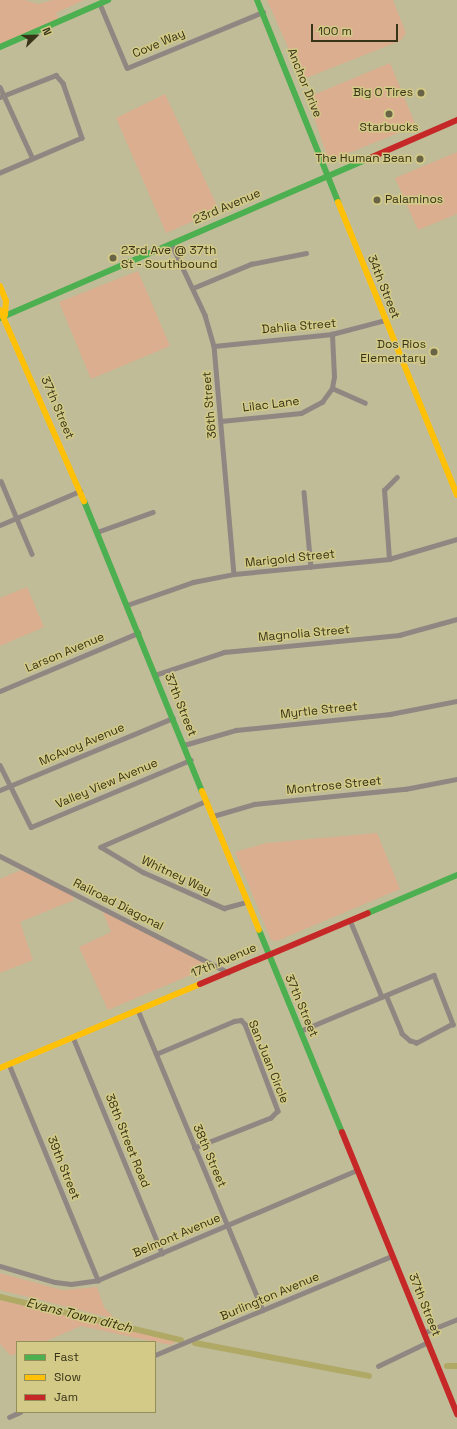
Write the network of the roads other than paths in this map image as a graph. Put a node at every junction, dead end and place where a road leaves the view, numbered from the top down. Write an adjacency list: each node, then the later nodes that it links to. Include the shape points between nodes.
1 (108, 0): 3 (main road)
2 (258, 0): 4 (main road, Anchor Drive)
3 (100, 4): 4 (street, Cove Way, via 127,68); 5 (main road)
4 (262, 12): 11 (main road, Anchor Drive, via 305,112)
5 (0, 47)
6 (0, 87): 7 (street)
7 (2, 96): 9 (street); 9 (street, via 48,76 56,75 63,83 82,138 43,156)
8 (457, 120): 11 (main road, 23rd Avenue)
9 (32, 157): 10 (street)
10 (0, 173)
11 (326, 176): 12 (main road, 23rd Avenue); 17 (main road, 34th Street)
12 (171, 243): 15 (street, 36th Street); 16 (main road, 23rd Avenue)
13 (306, 252): 15 (street, via 251,264)
14 (0, 286): 16 (main road, 37th Street, via 6,301)
15 (193, 288): 19 (street, 36th Street)
16 (1, 314): 25 (main road, 37th Street)
17 (385, 320): 18 (street, Dahlia Street); 27 (main road, 34th Street)
18 (332, 334): 19 (street, Dahlia Street); 20 (street, via 335,370)
19 (214, 346): 22 (street, 36th Street)
20 (332, 388): 21 (street); 22 (street, Lilac Lane, via 322,402 301,413)
21 (365, 403)
22 (221, 421): 36 (street, 36th Street)
23 (397, 477): 34 (street, via 384,490)
24 (1, 481): 29 (street)
25 (80, 491): 29 (street); 31 (main road, 37th Street)
26 (304, 492): 35 (street)
27 (457, 495)
28 (153, 512): 31 (street)
29 (16, 518): 30 (street); 33 (street)
30 (0, 525)
31 (97, 532): 37 (main road, 37th Street)
32 (457, 539): 34 (street, Marigold Street)
33 (32, 554)
34 (389, 560): 35 (street, Marigold Street)
35 (311, 567): 36 (street, Marigold Street)
36 (234, 574): 37 (street, Marigold Street, via 174,588)
37 (127, 605): 39 (main road, 37th Street)
38 (457, 619): 40 (street, Magnolia Street, via 399,635 224,652)
39 (138, 633): 40 (main road, 37th Street); 41 (street, Larson Avenue)
40 (155, 675): 43 (main road, 37th Street)
41 (0, 691)
42 (457, 701): 44 (street, Myrtle Street, via 390,714 236,730)
43 (173, 718): 44 (main road, 37th Street); 48 (street, McAvoy Avenue)
44 (184, 745): 45 (main road, 37th Street)
45 (190, 760): 48 (street, Valley View Avenue, via 31,827); 50 (main road, 37th Street)
46 (0, 765): 48 (street)
47 (457, 779): 51 (street, Montrose Street, via 405,789 254,804)
48 (10, 786): 49 (street, McAvoy Avenue)
49 (0, 790)
50 (207, 801): 51 (main road, 37th Street); 54 (street, Whitney Way, via 101,847 143,872 224,908)
51 (213, 816): 54 (main road, 37th Street)
52 (0, 856): 57 (street, Railroad Diagonal)
53 (457, 875): 55 (main road, 17th Avenue)
54 (247, 902): 56 (main road, 37th Street)
55 (350, 920): 56 (main road, 17th Avenue); 58 (street)
56 (268, 955): 57 (main road, 17th Avenue); 60 (main road, 37th Street)
57 (228, 972): 59 (main road, 17th Avenue)
58 (384, 996): 58 (street, via 434,975 453,1024 417,1043 410,1041 402,1034); 60 (street)
59 (138, 1010): 61 (main road, 17th Avenue); 62 (street, 38th Street)
60 (300, 1031): 66 (main road, 37th Street)
61 (73, 1037): 63 (main road, 17th Avenue); 68 (street, 38th Street Road)
62 (156, 1054): 65 (street, 38th Street); 65 (street, San Juan Circle, via 234,1021 241,1020 245,1024 278,1111 270,1118)
63 (9, 1064): 64 (main road, 17th Avenue); 71 (street, 39th Street)
64 (0, 1068)
65 (195, 1148): 67 (street, 38th Street)
66 (357, 1170): 67 (street, Belmont Avenue); 69 (main road, 37th Street)
67 (227, 1225): 68 (street, Belmont Avenue); 72 (street, 38th Street)
68 (162, 1253): 71 (street, Belmont Avenue)
69 (392, 1256): 72 (street, Burlington Avenue); 74 (main road, 37th Street)
70 (0, 1266): 71 (street, Belmont Avenue, via 55,1282 76,1284)
71 (98, 1280)
72 (263, 1310): 76 (street, Burlington Avenue)
73 (457, 1319): 74 (street)
74 (423, 1333): 75 (main road, 37th Street)
75 (428, 1342): 77 (street); 79 (main road, 37th Street)
76 (156, 1356)
77 (378, 1366)
78 (18, 1413): 80 (street)
79 (457, 1414)
80 (9, 1417)

